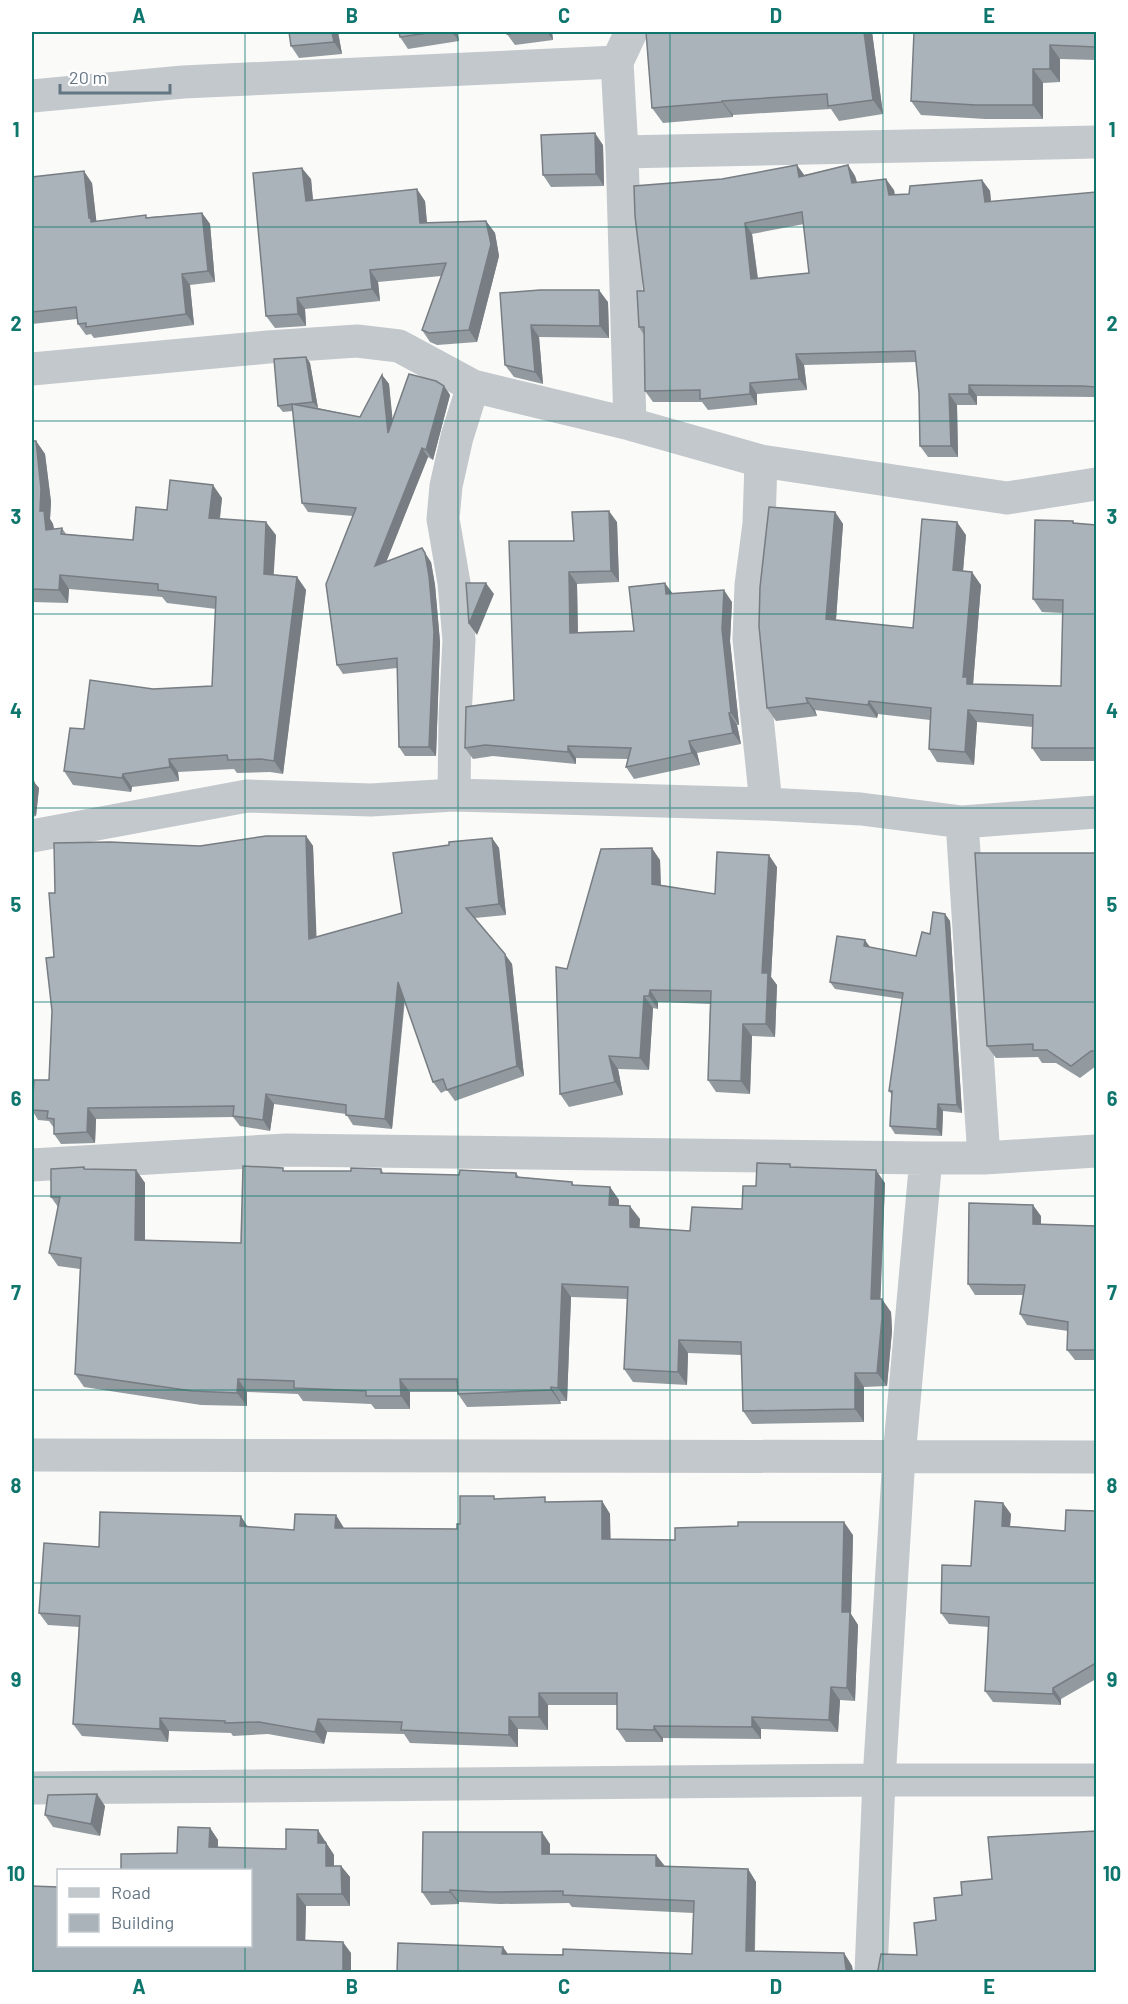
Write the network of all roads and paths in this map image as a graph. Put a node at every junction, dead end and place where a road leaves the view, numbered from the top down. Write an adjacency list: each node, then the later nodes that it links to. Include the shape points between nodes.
1 (631, 32): 2 (street)
2 (617, 62): 3 (street, via 183,82); 5 (street)
3 (32, 96)
4 (1096, 142): 5 (street)
5 (622, 152): 8 (street)
6 (32, 369): 7 (street, via 357,341 399,346)
7 (473, 386): 8 (street); 11 (street, via 457,437 443,519 459,640)
8 (630, 424): 9 (street)
9 (761, 461): 10 (street, via 1007,498); 12 (street, via 749,639)
10 (1096, 484)
11 (454, 795): 12 (street); 15 (street, via 370,800 247,796)
12 (766, 804): 14 (street, via 861,809)
13 (1096, 812): 14 (street)
14 (962, 822): 18 (street)
15 (32, 836)
16 (1096, 1152): 18 (street)
17 (926, 1158): 18 (street); 19 (street, via 286,1150); 21 (street)
18 (984, 1158)
19 (32, 1165)
20 (32, 1455): 21 (street)
21 (899, 1457): 22 (street); 23 (street)
22 (1096, 1457)
23 (879, 1780): 24 (street); 25 (street); 26 (street)
24 (1096, 1780)
25 (32, 1788)
26 (871, 1972)

